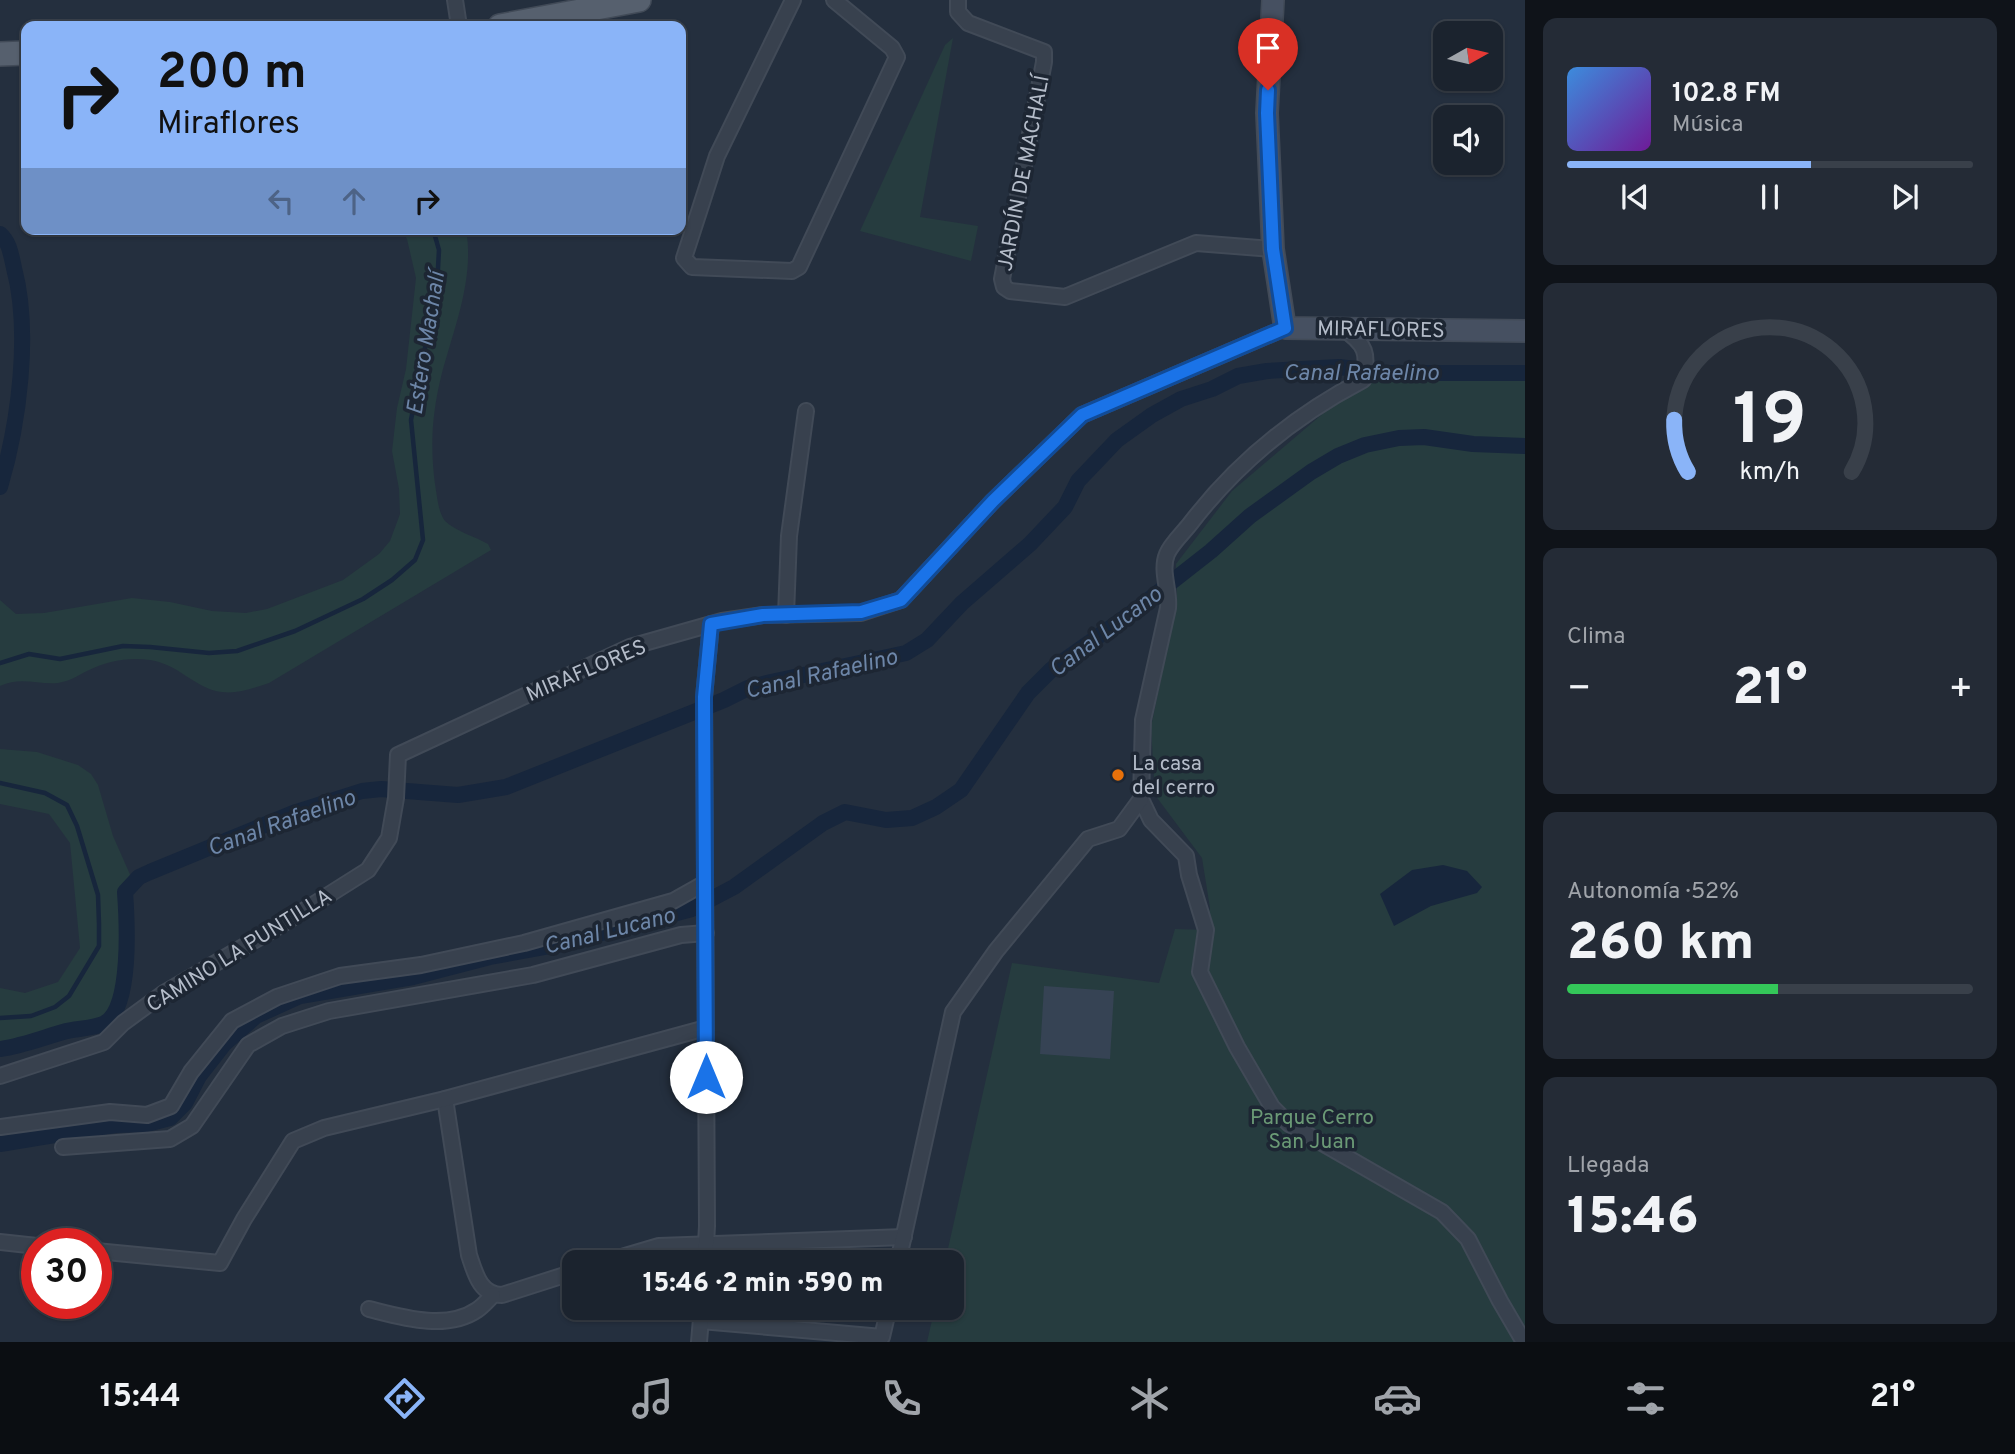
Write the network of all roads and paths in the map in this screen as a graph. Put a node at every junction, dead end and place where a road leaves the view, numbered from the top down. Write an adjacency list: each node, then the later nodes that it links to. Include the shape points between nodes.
1 (455, 0): 7 (street)
2 (639, 0): 8 (main road)
3 (793, 0): 4 (street, via 718,156 684,258 692,267 792,271 799,267 897,57)
4 (834, 0)
5 (958, 0): 11 (street, JARDÍN DE MACHALÍ, via 958,12 968,23 1044,52 1004,287 1065,297 1196,243)
6 (1273, 0): 11 (street, via 1267,113)
7 (457, 21)
8 (529, 21)
9 (21, 53): 10 (main road)
10 (0, 54)
11 (1273, 249): 12 (street)
12 (1285, 328): 13 (street, MIRAFLORES); 16 (street, MIRAFLORES, via 1082,415 901,600 861,612)
13 (1342, 328): 14 (street, MIRAFLORES); 19 (street, via 1359,341 1367,355 1363,380 1306,414 1254,456 1213,494 1167,554 1166,621 1143,720)
14 (1525, 331)
15 (806, 411): 16 (street, via 789,536)
16 (786, 615): 17 (street, MIRAFLORES)
17 (711, 624): 18 (street, MIRAFLORES, via 630,648); 20 (street, via 704,697)
18 (398, 755): 23 (street, CAMINO LA PUNTILLA, via 389,838 368,870 164,993 104,1042)
19 (1141, 799): 27 (street, via 1119,829 1088,839 996,951 953,1012); 42 (street, via 1151,820 1186,856 1206,930 1200,972 1272,1107 1289,1124 1442,1212 1468,1239)
20 (705, 887): 21 (street); 25 (street, via 673,901 524,943 340,976 277,997 232,1021 191,1072 171,1106 147,1115 110,1112)
21 (706, 933): 22 (street); 26 (street, via 681,935 533,975 329,1011 282,1026 248,1045 192,1126 170,1139)
22 (706, 1028): 24 (street); 30 (street)
23 (0, 1076)
24 (445, 1099): 34 (street, via 324,1128 293,1141 220,1264); 36 (street, via 469,1255 475,1276)
25 (0, 1127)
26 (63, 1147)
27 (904, 1237): 30 (street); 33 (street)
28 (0, 1242): 29 (street)
29 (21, 1244)
30 (706, 1245): 31 (street); 32 (street)
31 (648, 1250)
32 (706, 1250)
33 (901, 1250)
34 (112, 1253)
35 (562, 1276): 36 (street)
36 (494, 1295): 37 (street, via 478,1310 444,1320 425,1321)
37 (369, 1309)
38 (701, 1320): 41 (street)
39 (748, 1320): 40 (street, via 882,1337)
40 (886, 1320)
41 (699, 1342)
42 (1524, 1342)

